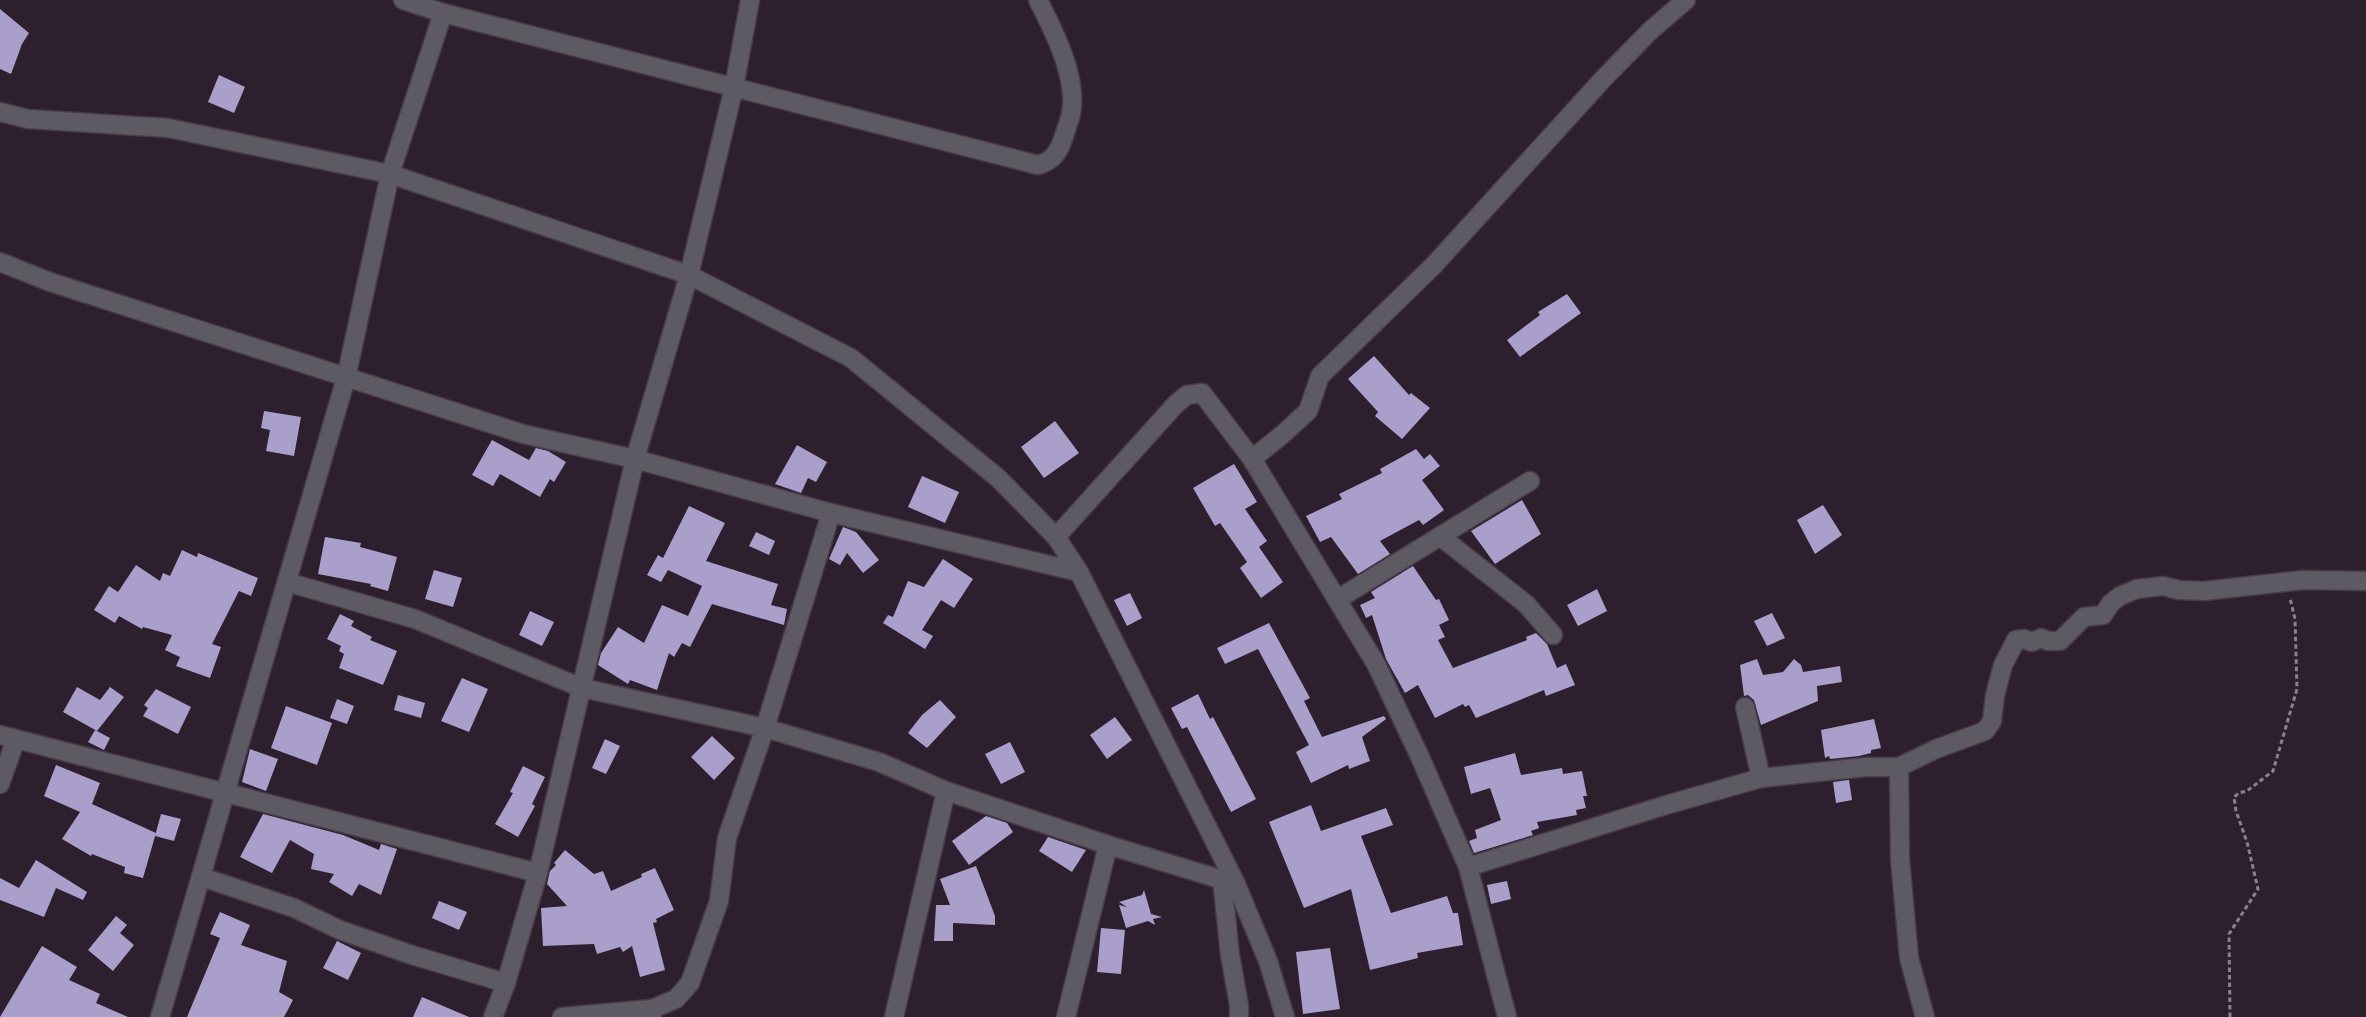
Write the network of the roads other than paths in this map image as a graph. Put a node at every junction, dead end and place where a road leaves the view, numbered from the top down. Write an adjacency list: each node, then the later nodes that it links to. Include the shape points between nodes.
1 (403, 0): 5 (street)
2 (750, 0): 6 (street)
3 (1038, 0): 6 (street, via 1057,37 1070,77 1072,112 1056,155 1038,165)
4 (1686, 0): 13 (street, via 1604,78 1434,265 1320,376 1308,411)
5 (442, 13): 6 (street); 8 (street)
6 (734, 87): 10 (street)
7 (0, 112): 8 (street, via 28,119 168,128)
8 (390, 174): 10 (street); 11 (street)
9 (0, 262): 11 (street, via 50,282)
10 (689, 274): 12 (street); 16 (street, via 851,358 998,478)
11 (346, 378): 12 (street, via 523,434); 20 (street)
12 (635, 459): 15 (street); 23 (street)
13 (1252, 459): 16 (street, via 1202,393 1187,395); 21 (street)
14 (1530, 481): 17 (street)
15 (831, 513): 18 (street); 25 (street)
16 (1056, 537): 18 (street)
17 (1441, 537): 21 (street); 22 (street, via 1526,604)
18 (1079, 572): 36 (street)
19 (2366, 581): 27 (street, via 2303,580 2204,591 2163,586 2137,589 2120,596 2103,615 2084,617 2060,641 2016,640 2003,665 1992,722 1985,731)
20 (287, 582): 23 (street, via 415,619); 31 (street)
21 (1338, 599): 33 (street, via 1376,664)
22 (1553, 635)
23 (582, 688): 25 (street); 34 (street)
24 (1744, 707): 28 (street)
25 (765, 728): 30 (street, via 879,762); 38 (street, via 728,838 719,901 690,984 676,999)
26 (8, 737): 29 (street); 31 (street)
27 (1899, 767): 28 (street); 47 (street, via 1900,859 1908,958)
28 (1761, 778): 33 (street)
29 (0, 784)
30 (946, 791): 32 (street); 42 (street)
31 (225, 792): 34 (street); 35 (street)
32 (1108, 845): 36 (street); 43 (street)
33 (1467, 867): 46 (street)
34 (538, 873): 37 (street)
35 (202, 877): 37 (street, via 294,908 340,930); 39 (street)
36 (1229, 881): 44 (street, via 1230,955); 45 (street, via 1268,961)
37 (506, 983): 40 (street)
38 (652, 1013): 41 (street)
39 (160, 1017)
40 (493, 1017)
41 (562, 1017)
42 (894, 1017)
43 (1066, 1017)
44 (1239, 1017)
45 (1285, 1017)
46 (1507, 1017)
47 (1925, 1017)

